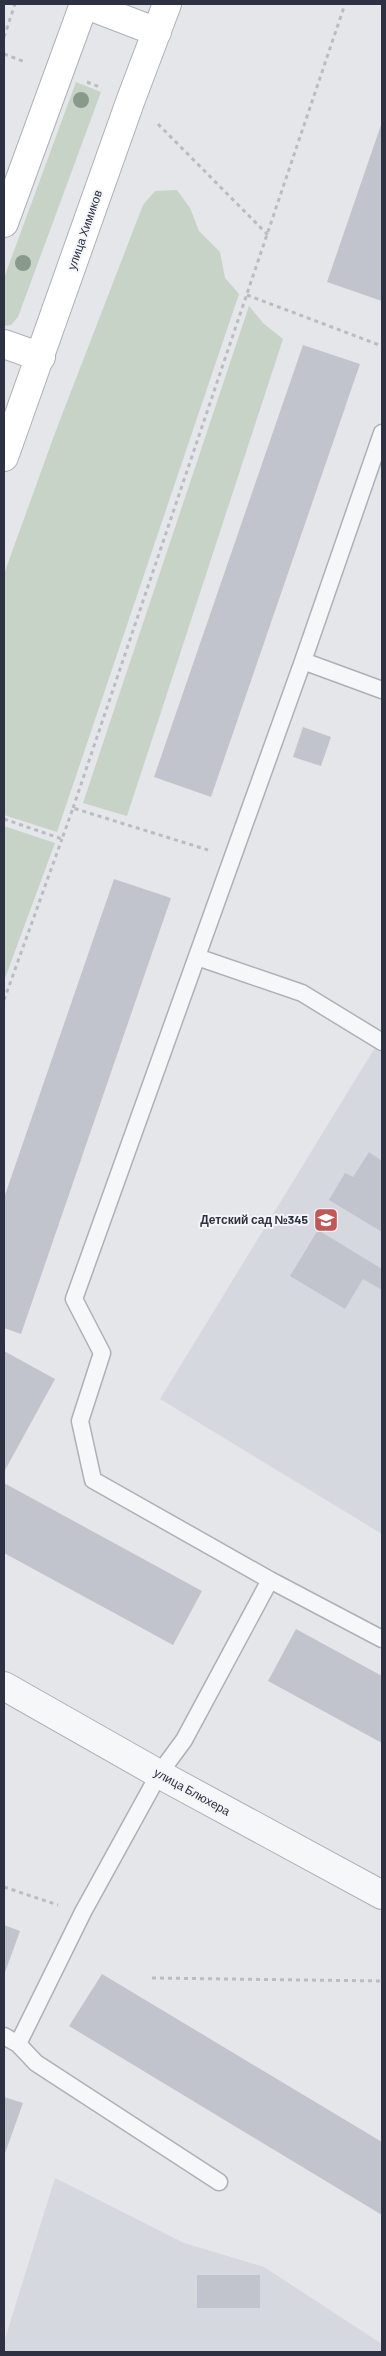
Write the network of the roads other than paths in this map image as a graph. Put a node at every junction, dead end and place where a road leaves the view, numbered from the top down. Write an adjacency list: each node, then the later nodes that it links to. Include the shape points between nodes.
1 (84, 4): 3 (main road); 4 (main road)
2 (167, 4): 3 (main road, улица Химиков)
3 (157, 32): 6 (main road, улица Химиков)
4 (4, 222)
5 (4, 344): 6 (main road)
6 (41, 357): 8 (main road, улица Химиков)
7 (382, 433): 9 (lane)
8 (4, 457)
9 (375, 475): 10 (lane)
10 (303, 661): 11 (lane); 12 (lane)
11 (382, 690)
12 (197, 957): 13 (lane, via 302,993); 14 (lane, via 74,1300 102,1353 80,1422 93,1480)
13 (382, 1042)
14 (270, 1580): 15 (lane); 17 (lane, via 184,1740)
15 (382, 1639)
16 (4, 1686): 17 (street, улица Блюхера)
17 (159, 1774): 18 (street, улица Блюхера); 19 (lane)
18 (382, 1895)
19 (11, 2040): 20 (lane, via 36,2063)
20 (219, 2182)

